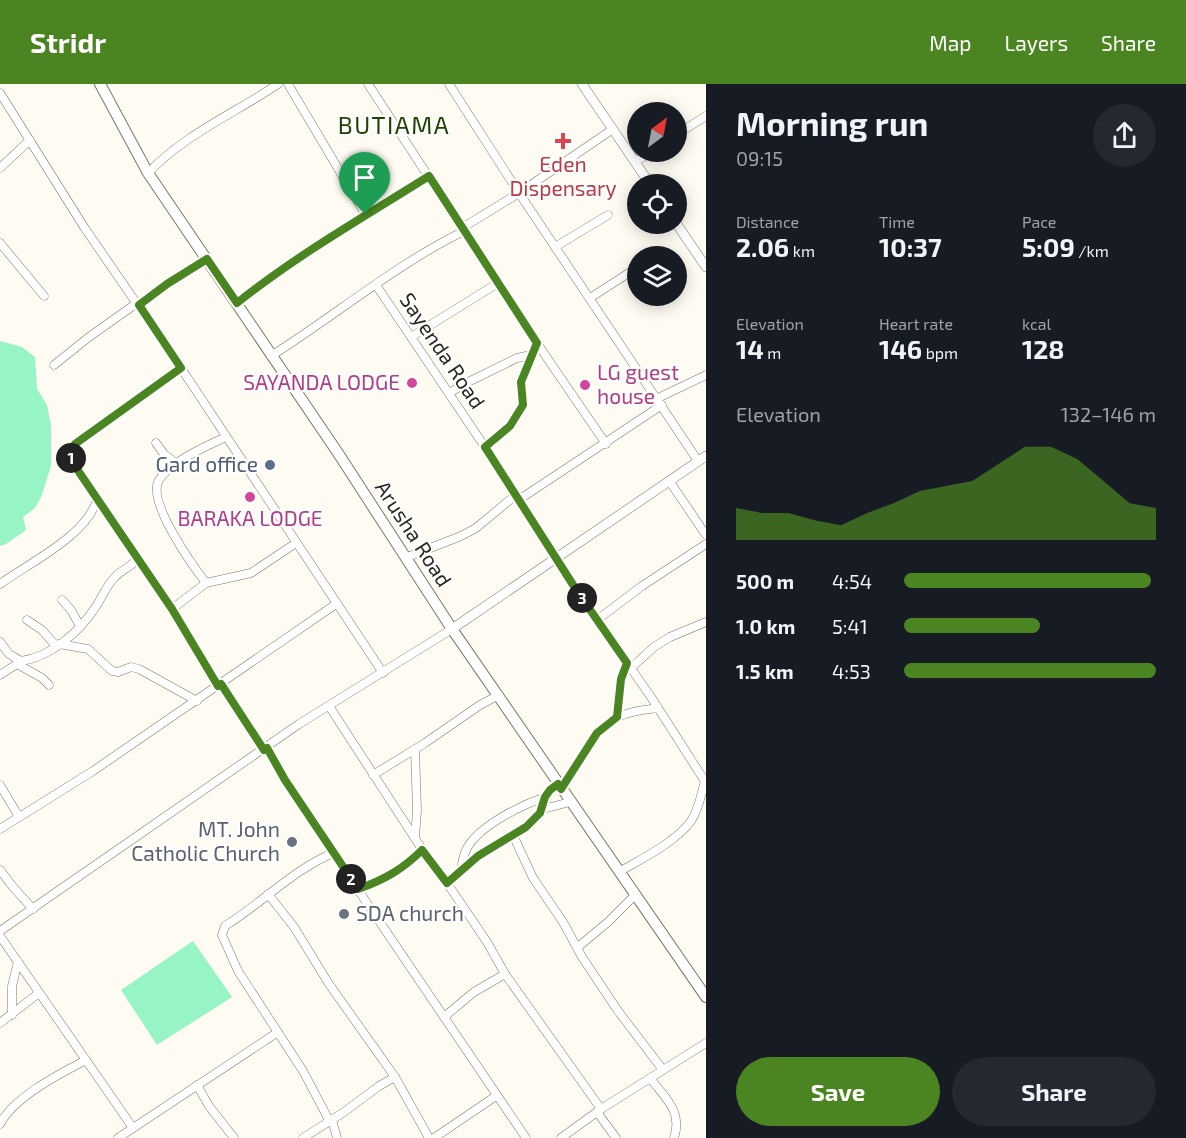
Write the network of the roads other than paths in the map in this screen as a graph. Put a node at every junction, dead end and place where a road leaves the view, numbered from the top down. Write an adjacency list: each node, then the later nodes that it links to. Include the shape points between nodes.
1 (100, 84): 15 (main road, Arusha Road)
2 (278, 84): 15 (street, via 195,137)
3 (288, 84): 19 (street)
4 (368, 84): 17 (street)
5 (450, 84): 18 (street)
6 (582, 84): 10 (street)
7 (0, 93): 11 (street)
8 (706, 116): 9 (street)
9 (687, 128)
10 (613, 129): 12 (street); 18 (street)
11 (30, 140): 14 (street); 33 (street)
12 (627, 150)
13 (635, 162): 16 (street)
14 (0, 168)
15 (148, 173): 25 (main road, Arusha Road)
16 (643, 174)
17 (429, 176): 19 (street); 21 (street)
18 (519, 193): 21 (street); 24 (street)
19 (365, 214): 32 (street)
20 (608, 215): 24 (street)
21 (463, 230): 28 (street); 29 (street)
22 (684, 234): 26 (street)
23 (1, 246): 30 (street)
24 (555, 247): 31 (street)
25 (207, 259): 32 (main road, Arusha Road); 33 (street)
26 (705, 265)
27 (627, 274): 31 (street)
28 (498, 283): 34 (street); 35 (street)
29 (376, 285): 34 (street, Sayenda Road); 37 (street)
30 (44, 296)
31 (590, 298): 42 (street)
32 (237, 303): 37 (main road, Arusha Road)
33 (138, 304): 38 (street); 39 (street)
34 (411, 338): 41 (street, Sayenda Road)
35 (537, 343): 36 (street); 45 (street)
36 (531, 355): 41 (street, via 517,358); 46 (street, via 521,382 523,405 510,426)
37 (271, 356): 55 (main road, Arusha Road)
38 (54, 365)
39 (181, 368): 43 (street); 51 (street, via 69,450)
40 (706, 375): 42 (street)
41 (449, 393): 46 (street, Sayenda Road)
42 (660, 402): 45 (street); 47 (street)
43 (226, 437): 48 (street); 53 (street)
44 (156, 443): 48 (street)
45 (606, 444): 50 (street)
46 (485, 447): 50 (street, Sayenda Road)
47 (702, 458): 49 (street)
48 (177, 464): 59 (street, via 159,480 157,495 170,526)
49 (670, 482): 52 (street); 56 (street)
50 (518, 497): 55 (street, via 477,528); 56 (street, Sayenda Road)
51 (97, 499): 57 (street); 58 (street, via 81,526)
52 (706, 535)
53 (296, 543): 59 (street, via 251,573); 61 (street)
54 (706, 544): 64 (street)
55 (405, 558): 67 (main road, Arusha Road)
56 (558, 558): 64 (street, Sayenda Road); 67 (street)
57 (137, 559): 62 (street); 66 (street, via 115,577)
58 (0, 584)
59 (206, 584): 62 (street)
60 (62, 600): 66 (street)
61 (336, 604): 72 (street); 75 (street)
62 (172, 609): 75 (street)
63 (27, 620): 69 (street)
64 (597, 620): 71 (street, Sayenda Road)
65 (704, 624): 71 (street, via 670,637)
66 (80, 626): 69 (street)
67 (452, 629): 72 (street); 76 (main road, Arusha Road)
68 (0, 642): 70 (street)
69 (58, 645): 70 (street); 77 (street, via 88,649 118,672 131,667 139,669)
70 (19, 663): 73 (street); 74 (street)
71 (629, 666): 79 (street, Sayenda Road); 80 (street, via 621,679)
72 (383, 673): 78 (street)
73 (0, 675)
74 (49, 685)
75 (220, 685): 77 (street); 81 (street)
76 (499, 695): 82 (street); 88 (main road, Arusha Road)
77 (197, 701): 92 (street)
78 (329, 706): 81 (street); 85 (street)
79 (658, 708): 80 (street); 84 (street)
80 (617, 717): 88 (street, via 597,733)
81 (265, 749): 97 (street); 105 (street)
82 (415, 749): 85 (street); 95 (street)
83 (706, 764): 84 (street)
84 (698, 770): 86 (street)
85 (373, 774): 95 (street)
86 (706, 782): 100 (street, via 692,820 685,828)
87 (0, 785): 92 (street)
88 (560, 787): 89 (street, via 550,790); 90 (main road, Arusha Road)
89 (545, 797): 91 (street); 99 (street, via 520,807 482,832 467,847)
90 (570, 802): 91 (street); 100 (main road, Arusha Road)
91 (543, 809): 94 (street)
92 (19, 817): 93 (street)
93 (0, 829)
94 (513, 835): 99 (street); 108 (street, via 533,878)
95 (415, 837): 96 (street)
96 (422, 850): 101 (street); 102 (street, via 390,876)
97 (333, 853): 102 (street); 103 (street)
98 (0, 870): 105 (street)
99 (461, 871): 101 (street)
100 (619, 872): 104 (main road, Arusha Road)
101 (447, 883): 110 (street)
102 (358, 889): 114 (street)
103 (268, 894): 116 (street, via 225,926 222,934 238,971); 120 (street)
104 (635, 895): 108 (street); 112 (main road, Arusha Road)
105 (33, 909): 106 (street)
106 (0, 931)
107 (0, 936): 109 (street)
108 (578, 947): 119 (street, via 618,1011)
109 (18, 962): 111 (street); 113 (street, via 12,986)
110 (506, 974): 114 (street, via 474,992); 124 (street)
111 (39, 993): 113 (street); 118 (street)
112 (706, 997)
113 (12, 1015): 115 (street)
114 (444, 1017): 123 (street)
115 (0, 1023)
116 (278, 1032): 122 (street); 125 (street)
117 (706, 1043): 119 (street)
118 (86, 1060): 126 (street, via 12,1107); 127 (street)
119 (663, 1070): 121 (street)
120 (395, 1077): 125 (street); 132 (street)
121 (650, 1078): 124 (street); 137 (street, via 675,1112 678,1121)
122 (196, 1085): 127 (street); 129 (street)
123 (496, 1096): 133 (street); 134 (street)
124 (599, 1111): 135 (street); 136 (street)
125 (331, 1121): 130 (street); 131 (street)
126 (0, 1125)
127 (133, 1128): 128 (street)
128 (118, 1138)
129 (234, 1138)
130 (303, 1138)
131 (337, 1138)
132 (429, 1138)
133 (434, 1138)
134 (526, 1138)
135 (561, 1138)
136 (616, 1138)
137 (674, 1138)

